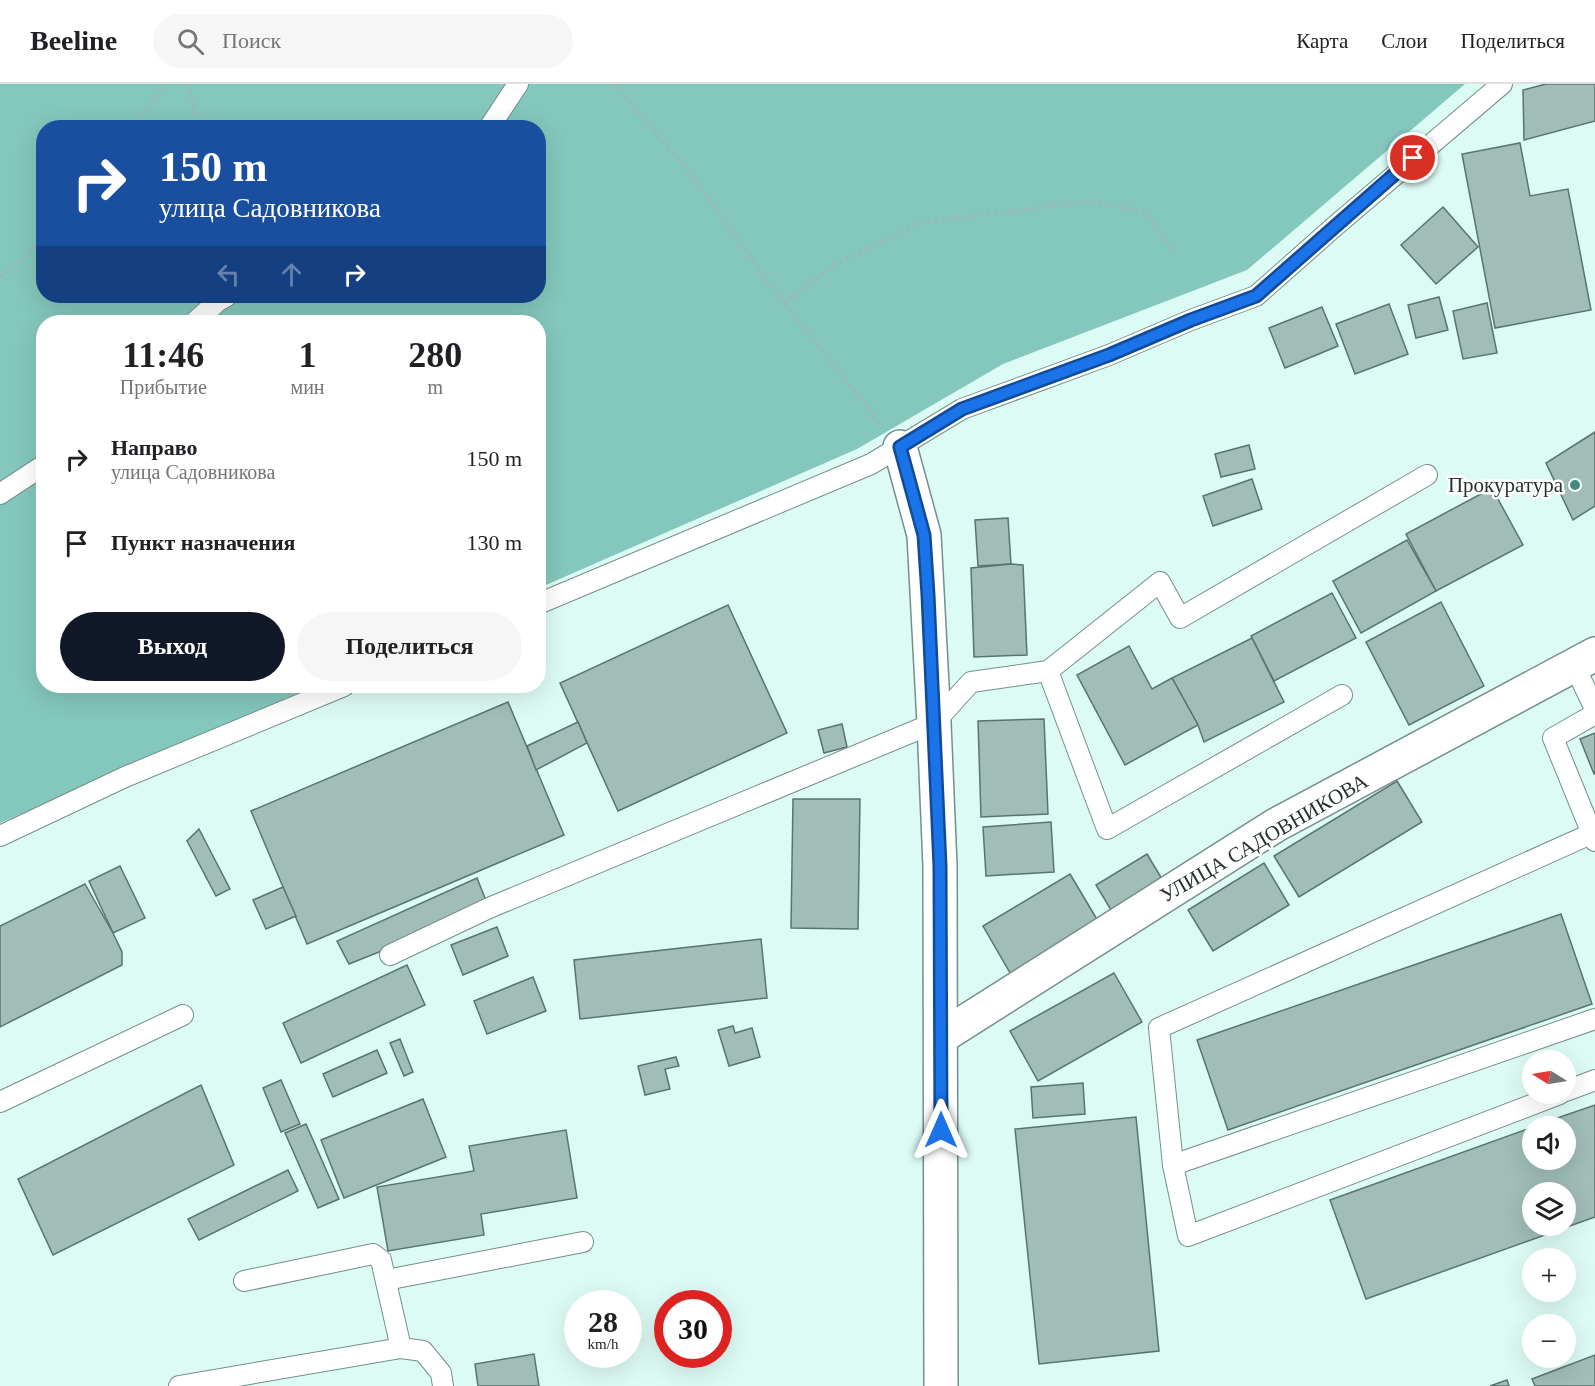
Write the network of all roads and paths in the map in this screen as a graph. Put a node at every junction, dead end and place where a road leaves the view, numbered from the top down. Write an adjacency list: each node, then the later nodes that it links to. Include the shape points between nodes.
1 (166, 84): 6 (path)
2 (188, 84): 7 (path)
3 (518, 84): 8 (lane)
4 (614, 84): 13 (path, via 689,172)
5 (1502, 84): 15 (lane, via 1256,296 962,409)
6 (137, 120)
7 (196, 120)
8 (494, 120)
9 (36, 245): 11 (path)
10 (1171, 249): 13 (path, via 1146,212 1091,201 918,223 836,264)
11 (0, 277)
12 (216, 303): 14 (lane)
13 (784, 303): 15 (path)
14 (203, 315)
15 (900, 447): 19 (lane, via 871,464); 26 (street, via 924,535)
16 (36, 470): 18 (lane)
17 (1427, 475): 21 (lane, via 1180,618 1160,582)
18 (0, 494)
19 (546, 601)
20 (1585, 660): 24 (lane); 32 (street, УЛИЦА САДОВНИКОВА, via 1276,825)
21 (1048, 671): 23 (lane, via 1107,829); 26 (lane, via 971,682)
22 (327, 693): 28 (lane, via 125,777)
23 (1342, 695)
24 (1595, 709)
25 (1595, 714): 27 (lane, via 1553,738)
26 (934, 723): 29 (lane, via 489,908); 32 (street)
27 (1594, 835): 37 (lane, via 1159,1028)
28 (0, 836)
29 (390, 955)
30 (183, 1015): 35 (lane)
31 (1595, 1019): 37 (lane)
32 (941, 1036): 45 (street)
33 (1595, 1080): 34 (lane)
34 (1576, 1087)
35 (0, 1101)
36 (1534, 1104): 37 (lane, via 1188,1236)
37 (1173, 1165)
38 (583, 1242): 39 (lane)
39 (386, 1280): 40 (lane, via 381,1260 373,1254); 41 (lane)
40 (244, 1281)
41 (400, 1348): 42 (lane); 44 (lane, via 423,1351 441,1373)
42 (203, 1384): 43 (lane)
43 (179, 1386)
44 (443, 1386)
45 (941, 1386)

